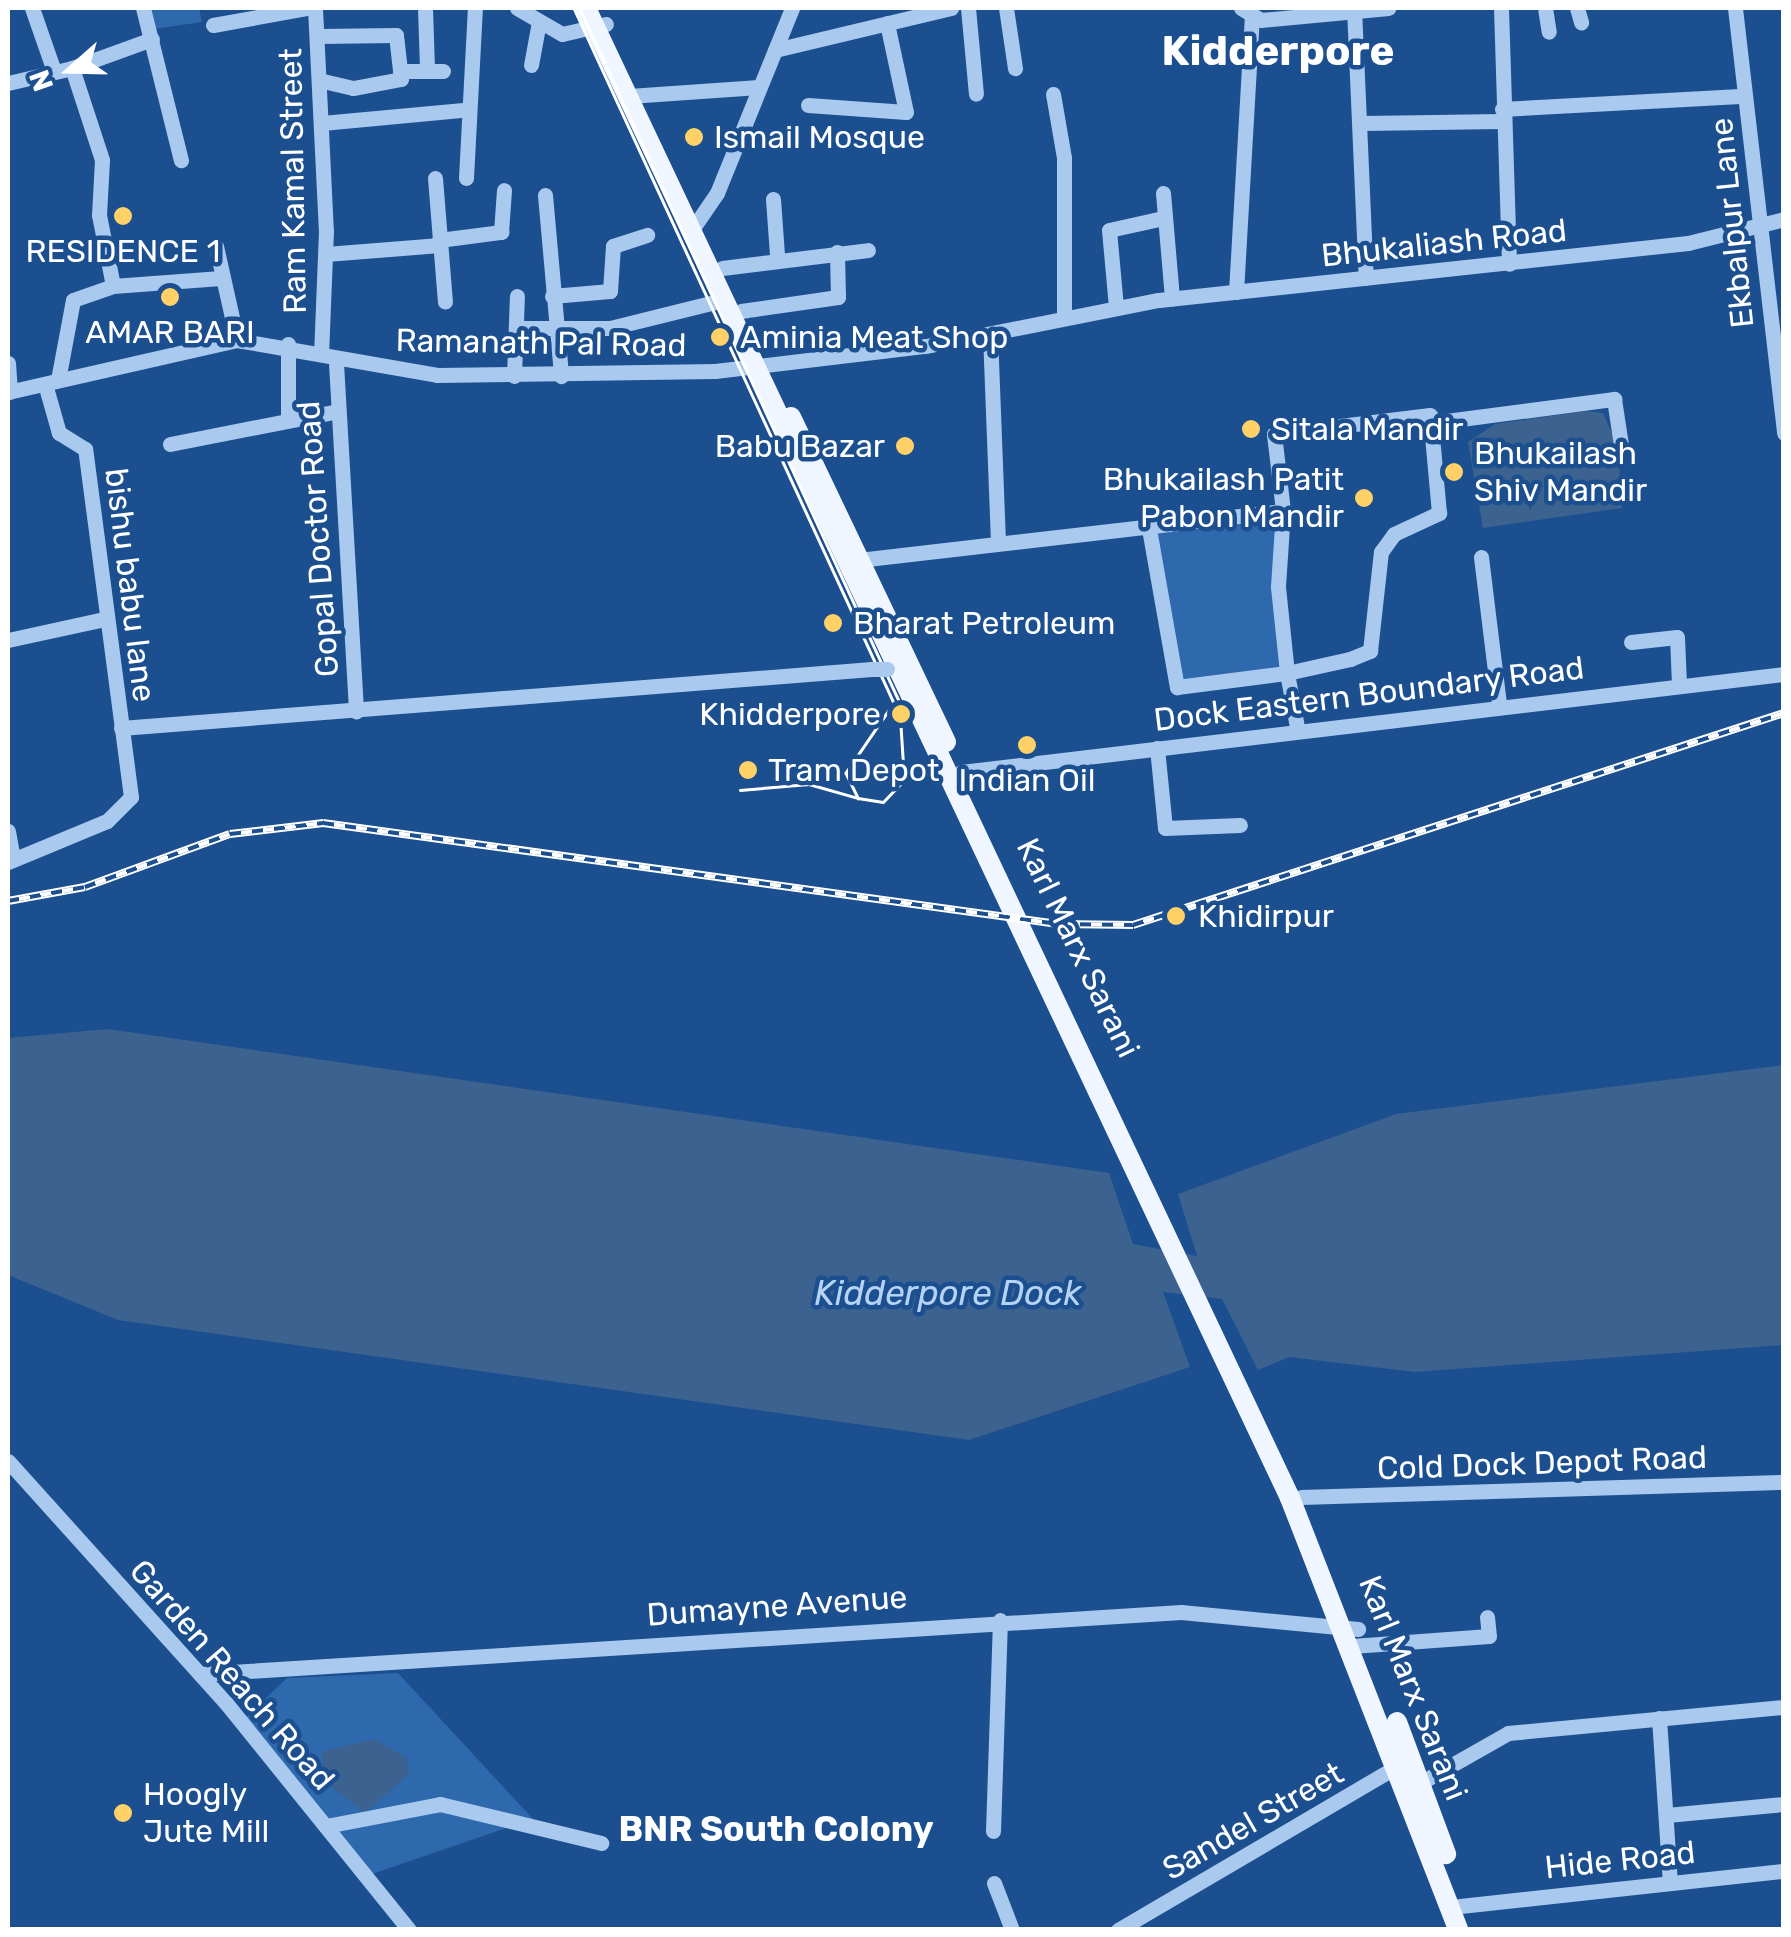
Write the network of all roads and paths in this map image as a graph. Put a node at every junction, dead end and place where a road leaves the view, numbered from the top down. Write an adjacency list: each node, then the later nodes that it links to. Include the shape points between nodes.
1 (32, 8): 29 (street)
2 (142, 8): 24 (street)
3 (311, 8): 21 (street); 23 (street, Ram Kamal Street)
4 (424, 8): 30 (street, via 435,70)
5 (475, 8): 39 (street)
6 (517, 8): 19 (street)
7 (586, 8): 18 (main road, Karl Marx Sarani)
8 (792, 8): 25 (street)
9 (951, 8): 20 (street)
10 (968, 8): 35 (street)
11 (1006, 8): 28 (street)
12 (1388, 8): 16 (street)
13 (1500, 8): 40 (street)
14 (1545, 8): 22 (street)
15 (1735, 8): 37 (street, Ekbalpur Lane)
16 (1354, 9): 17 (street); 42 (street)
17 (1246, 13): 66 (street)
18 (601, 20): 19 (street, via 562,34); 34 (main road, Karl Marx Sarani)
19 (539, 22): 26 (street)
20 (888, 23): 25 (street); 38 (street, via 906,112)
21 (212, 25)
22 (1549, 32)
23 (320, 36): 30 (street, via 396,36); 31 (street, Ram Kamal Street)
24 (152, 39): 27 (street); 43 (street)
25 (775, 50): 33 (street)
26 (531, 64)
27 (72, 68): 29 (street); 65 (street, via 102,160 99,215)
28 (1015, 68)
29 (54, 71): 32 (street)
30 (400, 71): 31 (street, via 401,79 378,86)
31 (322, 81): 41 (street, Ram Kamal Street)
32 (8, 83)
33 (760, 86): 34 (street); 53 (street)
34 (633, 94): 53 (main road, Karl Marx Sarani)
35 (976, 94)
36 (1053, 94): 73 (street, via 1064,158)
37 (1745, 96): 40 (street); 52 (street, Ekbalpur Lane)
38 (808, 106)
39 (463, 110): 41 (street); 45 (street)
40 (1502, 115): 42 (street); 61 (street)
41 (322, 123): 59 (street, Ram Kamal Street)
42 (1363, 123): 64 (street)
43 (181, 160)
44 (435, 178): 55 (street)
45 (466, 178)
46 (504, 190): 55 (street, via 501,232)
47 (1163, 193): 50 (street)
48 (545, 194): 68 (street)
49 (773, 199): 60 (street)
50 (1163, 218): 69 (street); 72 (street, via 1109,230)
51 (1784, 219): 52 (street, Bhukaliash Road)
52 (1760, 227): 61 (street, Bhukaliash Road); 90 (street, Ekbalpur Lane)
53 (696, 228): 62 (main road, Karl Marx Sarani); 71 (main road)
54 (647, 235): 68 (street, via 613,246 610,291)
55 (439, 243): 59 (street); 70 (street)
56 (216, 246): 63 (street)
57 (868, 250): 58 (street)
58 (837, 252): 60 (street); 71 (street, via 838,297)
59 (326, 254): 79 (street, Ram Kamal Street)
60 (776, 255): 62 (street)
61 (1508, 264): 64 (street, Bhukaliash Road)
62 (722, 268): 71 (main road, Karl Marx Sarani)
63 (221, 278): 65 (street); 77 (street)
64 (1366, 278): 66 (street, Bhukaliash Road)
65 (113, 286): 85 (street, via 73,300)
66 (1236, 292): 69 (street, Bhukaliash Road)
67 (517, 296): 74 (street)
68 (552, 296): 75 (street)
69 (1172, 299): 72 (street, Bhukaliash Road)
70 (444, 302)
71 (732, 306): 75 (street); 82 (main road, Karl Marx Sarani)
72 (1111, 307): 73 (street, Bhukaliash Road)
73 (1064, 314): 76 (street, Bhukaliash Road)
74 (516, 328): 75 (street); 83 (street)
75 (558, 330): 84 (street)
76 (990, 334): 82 (street, Ramanath Pal Road); 95 (street)
77 (237, 340): 78 (street, Ramanath Pal Road); 85 (street, Ramanath Pal Road)
78 (288, 344): 79 (street, Ramanath Pal Road); 88 (street)
79 (320, 353): 81 (street, Ramanath Pal Road)
80 (8, 363): 86 (street)
81 (336, 363): 83 (street, Ramanath Pal Road); 87 (street, Gopal Doctor Road)
82 (759, 363): 84 (street, Ramanath Pal Road); 97 (main road, Karl Marx Sarani)
83 (514, 376): 84 (street, Ramanath Pal Road)
84 (561, 376)
85 (51, 382): 86 (street, Ramanath Pal Road); 98 (street, bishu babu lane, via 59,433 86,448)
86 (9, 392)
87 (338, 411): 88 (street); 106 (street, Gopal Doctor Road)
88 (288, 416): 91 (street)
89 (1431, 423): 92 (street, via 1614,399); 93 (street, via 1430,415 1274,434); 102 (street, via 1439,513 1394,534 1382,552 1370,651)
90 (1784, 433)
91 (170, 444)
92 (1622, 458)
93 (1283, 511): 94 (street); 102 (street)
94 (1148, 523): 95 (street); 102 (street, via 1177,687)
95 (998, 540): 97 (street)
96 (1481, 557): 105 (street)
97 (850, 561): 101 (main road, Karl Marx Sarani)
98 (104, 619): 99 (street); 107 (street, bishu babu lane)
99 (8, 640)
100 (1630, 642): 104 (street, via 1677,637)
101 (890, 668): 106 (street); 110 (main road, Karl Marx Sarani); 114 (main road)
102 (1288, 673): 108 (street)
103 (1784, 674): 104 (street, Dock Eastern Boundary Road)
104 (1679, 685): 105 (street, Dock Eastern Boundary Road)
105 (1499, 703): 108 (street, Dock Eastern Boundary Road)
106 (356, 711): 107 (street)
107 (121, 728): 113 (street, bishu babu lane, via 131,797 107,821)
108 (1298, 728): 109 (street, Dock Eastern Boundary Road)
109 (1157, 748): 110 (street, Dock Eastern Boundary Road); 111 (street, via 1165,828)
110 (961, 772): 114 (main road, Karl Marx Sarani)
111 (1240, 826)
112 (8, 832): 113 (street)
113 (10, 861)
114 (1172, 1232): 115 (main road, Karl Marx Sarani)
115 (1216, 1326): 118 (main road, Karl Marx Sarani); 121 (main road)
116 (8, 1461): 122 (street, Garden Reach Road)
117 (1784, 1482): 118 (street, Cold Dock Depot Road)
118 (1302, 1497): 121 (main road, Karl Marx Sarani)
119 (1488, 1617): 121 (street, Dumayne Avenue, via 1489,1636)
120 (1000, 1620): 121 (street, Dumayne Avenue, via 1182,1612); 122 (street, Dumayne Avenue); 130 (street)
121 (1355, 1637): 125 (main road, Karl Marx Sarani)
122 (200, 1674): 129 (street, Garden Reach Road)
123 (1784, 1707): 124 (street)
124 (1659, 1718): 126 (street, via 1508,1733); 128 (street)
125 (1406, 1760): 126 (main road, Karl Marx Sarani); 138 (street, Sandel Street)
126 (1416, 1786): 135 (main road, Karl Marx Sarani)
127 (1784, 1804): 128 (street)
128 (1667, 1815): 133 (street)
129 (326, 1826): 131 (street, via 440,1804); 136 (street, Garden Reach Road)
130 (993, 1831)
131 (601, 1842)
132 (1784, 1871): 133 (street, Hide Road)
133 (1670, 1882): 135 (street, Hide Road)
134 (994, 1884): 137 (street)
135 (1457, 1906): 139 (main road); 140 (main road, Karl Marx Sarani)
136 (410, 1930)
137 (1012, 1930)
138 (1118, 1930)
139 (1458, 1930)
140 (1470, 1930)

